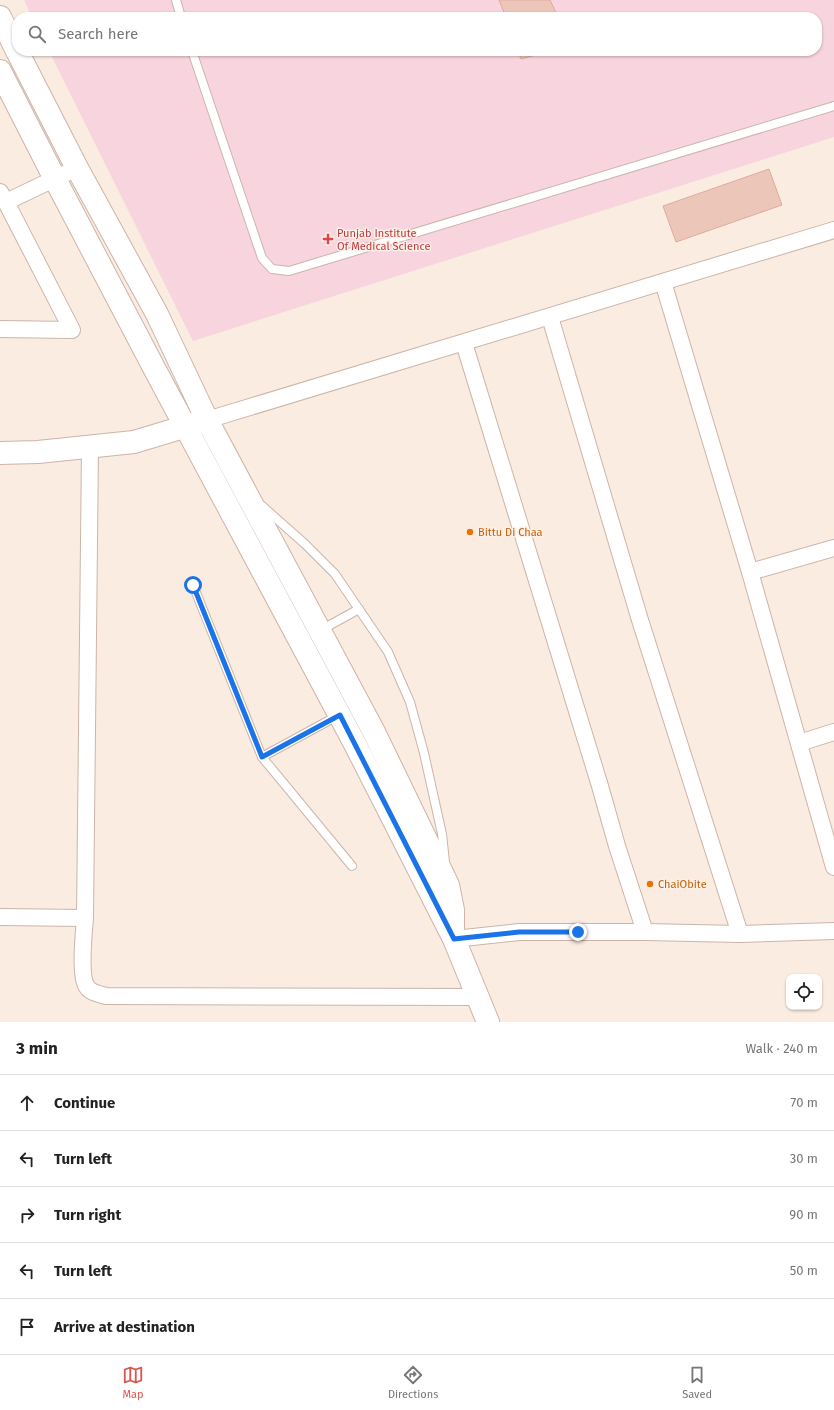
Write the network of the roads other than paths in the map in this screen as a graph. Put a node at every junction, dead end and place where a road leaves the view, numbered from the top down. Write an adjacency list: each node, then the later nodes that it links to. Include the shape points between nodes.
1 (176, 0): 2 (lane)
2 (180, 12)
3 (0, 17): 4 (street)
4 (12, 41)
5 (20, 56): 9 (street)
6 (194, 56): 8 (lane, via 262,258 272,269 289,271)
7 (0, 71): 10 (street)
8 (834, 106)
9 (77, 168): 10 (street); 17 (street, via 157,314)
10 (54, 179): 11 (street); 18 (street)
11 (3, 197): 15 (street, via 72,330)
12 (834, 230): 13 (street)
13 (663, 282): 14 (street); 23 (street)
14 (550, 317): 16 (street); 38 (street, via 640,620)
15 (0, 330)
16 (464, 343): 17 (street); 37 (street)
17 (206, 420): 18 (street); 21 (street)
18 (185, 427): 19 (street, via 134,442); 27 (street)
19 (90, 447): 20 (street); 35 (street)
20 (0, 453)
21 (245, 491): 25 (lane, via 335,574); 26 (street)
22 (834, 548): 23 (street)
23 (750, 572): 29 (street)
24 (193, 585): 30 (lane)
25 (359, 609): 26 (lane); 33 (lane, via 388,652 410,702 442,834)
26 (320, 631): 27 (street)
27 (350, 711): 30 (lane); 33 (street, via 374,732); 39 (street)
28 (834, 732): 29 (street)
29 (798, 743): 32 (street)
30 (262, 757): 31 (lane)
31 (352, 866)
32 (834, 867)
33 (448, 885): 39 (street, via 453,910)
34 (0, 917): 35 (street)
35 (85, 918): 40 (street, via 83,977 87,987 95,994)
36 (834, 931): 38 (street)
37 (645, 932): 38 (street); 39 (street, via 519,932)
38 (740, 934)
39 (454, 939): 40 (street)
40 (478, 997): 41 (street)
41 (488, 1022)

